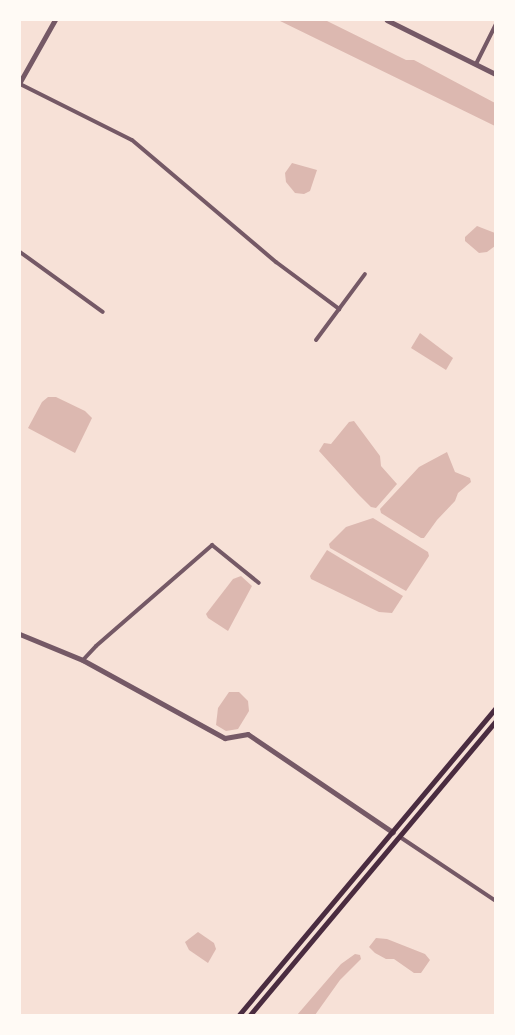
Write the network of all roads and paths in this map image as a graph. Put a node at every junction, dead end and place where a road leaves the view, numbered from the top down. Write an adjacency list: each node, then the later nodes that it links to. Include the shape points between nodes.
1 (55, 20): 6 (street)
2 (387, 20): 4 (street)
3 (495, 24): 4 (street)
4 (476, 64): 5 (street)
5 (495, 74)
6 (20, 83): 9 (street, via 132,140 276,262)
7 (20, 252): 10 (street)
8 (365, 274): 9 (street)
9 (339, 309): 11 (street)
10 (103, 312)
11 (316, 340)
12 (259, 583): 14 (street, via 212,545)
13 (20, 634): 14 (street)
14 (83, 660): 17 (street, via 225,738 248,734)
15 (495, 707): 17 (main road)
16 (495, 721): 18 (main road)
17 (393, 832): 20 (main road)
18 (400, 837): 19 (street); 21 (main road)
19 (495, 901)
20 (238, 1016)
21 (249, 1016)

